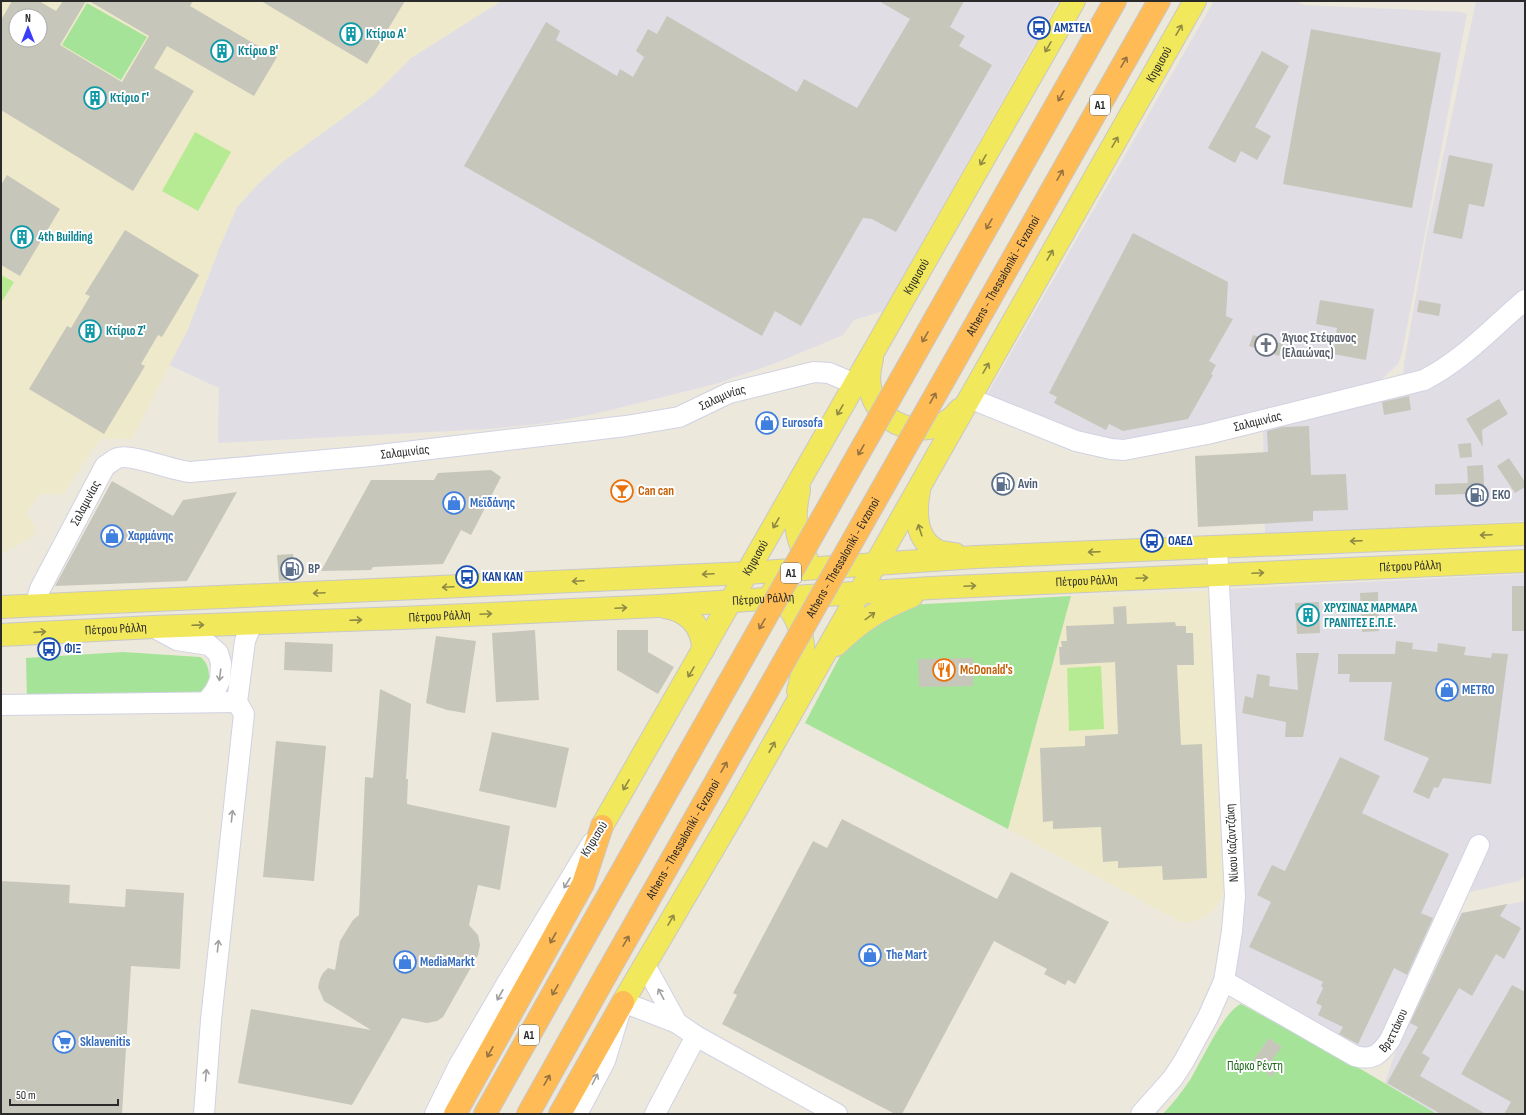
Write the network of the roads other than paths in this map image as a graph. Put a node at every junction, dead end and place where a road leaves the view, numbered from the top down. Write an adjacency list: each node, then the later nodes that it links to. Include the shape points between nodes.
1 (1074, 1): 6 (main road, Κηφισού, one-way to 6)
2 (1115, 1): 45 (highway, Α1, one-way to 45, bridge)
3 (1159, 1): 46 (highway, Athens - Thessaloniki - Evzonoi / Α1, one-way to 3, bridge)
4 (1195, 1): 8 (main road, Κηφισού, one-way to 4)
5 (1525, 300): 8 (street, Σαλαμινίας, via 1465,354 1439,373 1424,380 1137,448 1111,449 1076,441)
6 (874, 352): 7 (main road, Κηφισού); 8 (main road, via 869,372 871,393 881,411 897,424 918,429 938,426 956,415)
7 (855, 384): 10 (main road, Κηφισού, one-way to 10); 23 (street, Σαλαμινίας, via 829,373 814,372 729,393 679,417 626,426 364,457 190,472 177,471 135,458 119,457 105,466 40,588)
8 (969, 398): 9 (main road, Κηφισού)
9 (925, 475): 13 (main road, one-way to 9, via 937,551 923,539 918,524 917,507); 15 (main road, Κηφισού)
10 (802, 477): 16 (main road, via 796,502 796,527 801,550); 17 (main road, Κηφισού, one-way to 17)
11 (1525, 534): 12 (main road, Πέτρου Ράλλη, one-way to 12)
12 (1217, 546): 13 (main road, Πέτρου Ράλλη, one-way to 13); 18 (street, Νίκου Καζαντζάκη)
13 (976, 557): 15 (main road, Πέτρου Ράλλη)
14 (1525, 561): 18 (main road, Πέτρου Ράλλη, one-way to 14)
15 (876, 564): 16 (main road, Πέτρου Ράλλη); 20 (main road, Κηφισού)
16 (811, 568): 17 (main road, Πέτρου Ράλλη); 20 (main road, via 838,588)
17 (747, 573): 21 (main road); 22 (main road, Κηφισού); 23 (main road, Πέτρου Ράλλη, one-way to 23)
18 (1219, 575): 19 (main road, Πέτρου Ράλλη, one-way to 18); 38 (street, Νίκου Καζαντζάκη, via 1235,896)
19 (931, 588): 20 (main road, Πέτρου Ράλλη); 30 (main road, one-way to 19, via 874,613)
20 (858, 593): 21 (main road, Πέτρου Ράλλη); 30 (main road, Κηφισού)
21 (783, 598): 22 (main road, Πέτρου Ράλλη); 34 (main road, via 797,620 802,637 801,682)
22 (731, 602): 24 (main road, Πέτρου Ράλλη); 29 (main road, Κηφισού)
23 (35, 606): 25 (main road, Πέτρου Ράλλη)
24 (658, 606): 26 (main road, Πέτρου Ράλλη, one-way to 24); 29 (main road, via 683,612 692,619 699,630)
25 (1, 607)
26 (252, 623): 27 (main road, Πέτρου Ράλλη, one-way to 26); 32 (street, via 245,641)
27 (153, 627): 28 (main road, Πέτρου Ράλλη, one-way to 27); 31 (street, one-way to 31, via 177,640 210,645 218,653 221,663 220,680)
28 (1, 634)
29 (703, 650): 35 (main road, Κηφισού, one-way to 35)
30 (820, 661): 34 (main road, Κηφισού)
31 (207, 701): 32 (street); 33 (street, via 162,704)
32 (237, 702): 42 (street, one-way to 32, via 211,1020 244,714)
33 (1, 705)
34 (786, 723): 37 (main road, Κηφισού, one-way to 34)
35 (602, 826): 43 (street, Κηφισού, one-way to 43, via 459,1065); 44 (highway, one-way to 44, via 583,884)
36 (1479, 845): 38 (street, Βρεττάκου, via 1390,1040 1377,1056 1364,1059 1356,1056)
37 (645, 965): 39 (main road, Κηφισού); 40 (street, one-way to 37)
38 (1224, 981): 51 (street, Νίκου Καζαντζάκη, via 1208,1017 1173,1078)
39 (623, 1002): 40 (street); 47 (highway); 48 (street, Κηφισού, one-way to 39, via 605,1061)
40 (677, 1023): 41 (street)
41 (696, 1036): 49 (street); 50 (street)
42 (204, 1114)
43 (435, 1114)
44 (455, 1114)
45 (485, 1114)
46 (528, 1114)
47 (560, 1114)
48 (577, 1114)
49 (655, 1114)
50 (837, 1114)
51 (1142, 1114)

